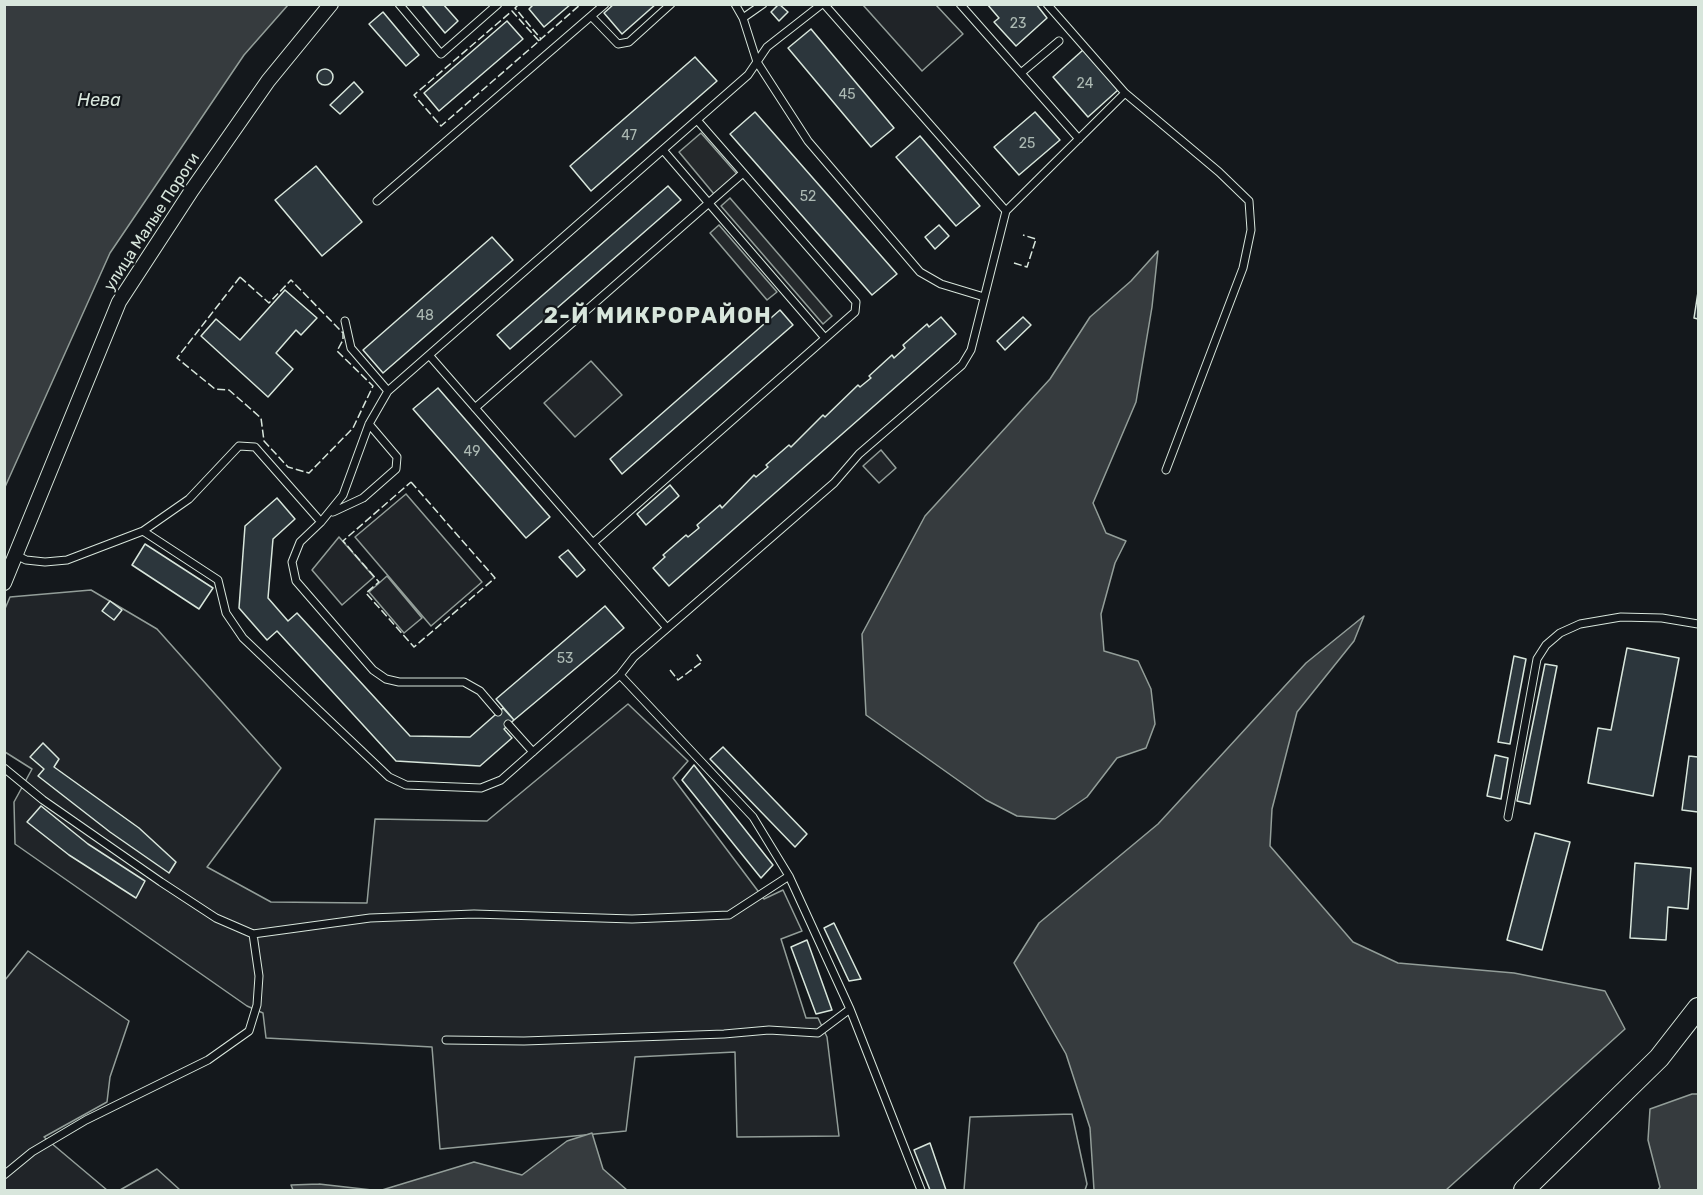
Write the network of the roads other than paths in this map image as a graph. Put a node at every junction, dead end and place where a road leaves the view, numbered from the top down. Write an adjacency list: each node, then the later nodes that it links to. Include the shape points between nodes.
1 (331, 4): 36 (street, улица Малые Пороги, via 268,81 119,302)
2 (399, 4): 3 (lane, via 441,54)
3 (498, 4)
4 (605, 4): 11 (lane)
5 (671, 4): 11 (lane, via 629,42 618,44)
6 (735, 4): 12 (lane)
7 (763, 4): 12 (lane)
8 (823, 4): 14 (lane, via 766,47); 23 (lane)
9 (960, 4): 15 (lane)
10 (1047, 4): 16 (lane)
11 (591, 16): 21 (lane)
12 (742, 18): 14 (lane)
13 (1059, 40): 15 (lane)
14 (756, 62): 17 (lane, via 748,75); 24 (lane, via 808,141 920,272 941,284)
15 (1021, 74): 18 (lane)
16 (1125, 93): 18 (lane); 31 (lane, via 1249,201 1251,230 1243,268)
17 (697, 120): 19 (lane); 20 (lane)
18 (1079, 139): 23 (lane)
19 (663, 150): 22 (lane); 27 (lane)
20 (743, 173): 22 (lane); 26 (lane, via 856,302 855,312)
21 (377, 201)
22 (709, 203): 26 (lane); 29 (lane)
23 (1006, 211): 24 (lane)
24 (984, 297): 39 (lane, via 971,350 962,364 859,454 834,483)
25 (345, 321): 28 (lane, via 351,348)
26 (825, 338): 35 (lane)
27 (429, 355): 28 (lane); 29 (lane)
28 (388, 391): 30 (lane)
29 (475, 408): 35 (lane)
30 (369, 424): 32 (lane, via 343,495); 32 (lane, via 397,456 396,469 363,498)
31 (1166, 470)
32 (330, 513): 33 (lane)
33 (321, 522): 34 (lane, via 255,447 238,446 189,499); 41 (lane, via 300,542 292,562 296,581 373,670 399,682 464,682 480,691)
34 (143, 531): 36 (lane, via 67,560 45,562); 43 (lane, via 218,580 226,613 243,638 389,777 406,785 481,788 501,780)
35 (593, 543): 39 (lane)
36 (18, 555): 37 (street, улица Малые Пороги)
37 (4, 583)
38 (1698, 624): 45 (lane, via 1621,617 1580,624 1546,645 1537,659)
39 (667, 628): 40 (lane)
40 (620, 675): 43 (lane); 46 (lane, via 753,817)
41 (498, 712)
42 (508, 724): 43 (lane)
43 (533, 752)
44 (4, 768): 47 (lane, via 161,882 216,918)
45 (1508, 817)
46 (789, 876): 47 (lane, via 729,915 632,919 474,914 370,918); 49 (lane)
47 (253, 934): 51 (lane, via 258,995 249,1031 208,1060 86,1120 32,1152)
48 (1698, 1008): 53 (street, via 1659,1058)
49 (850, 1009): 50 (lane, via 818,1033 769,1030); 52 (lane)
50 (446, 1041)
51 (4, 1175)
52 (921, 1191)
53 (1524, 1191)

